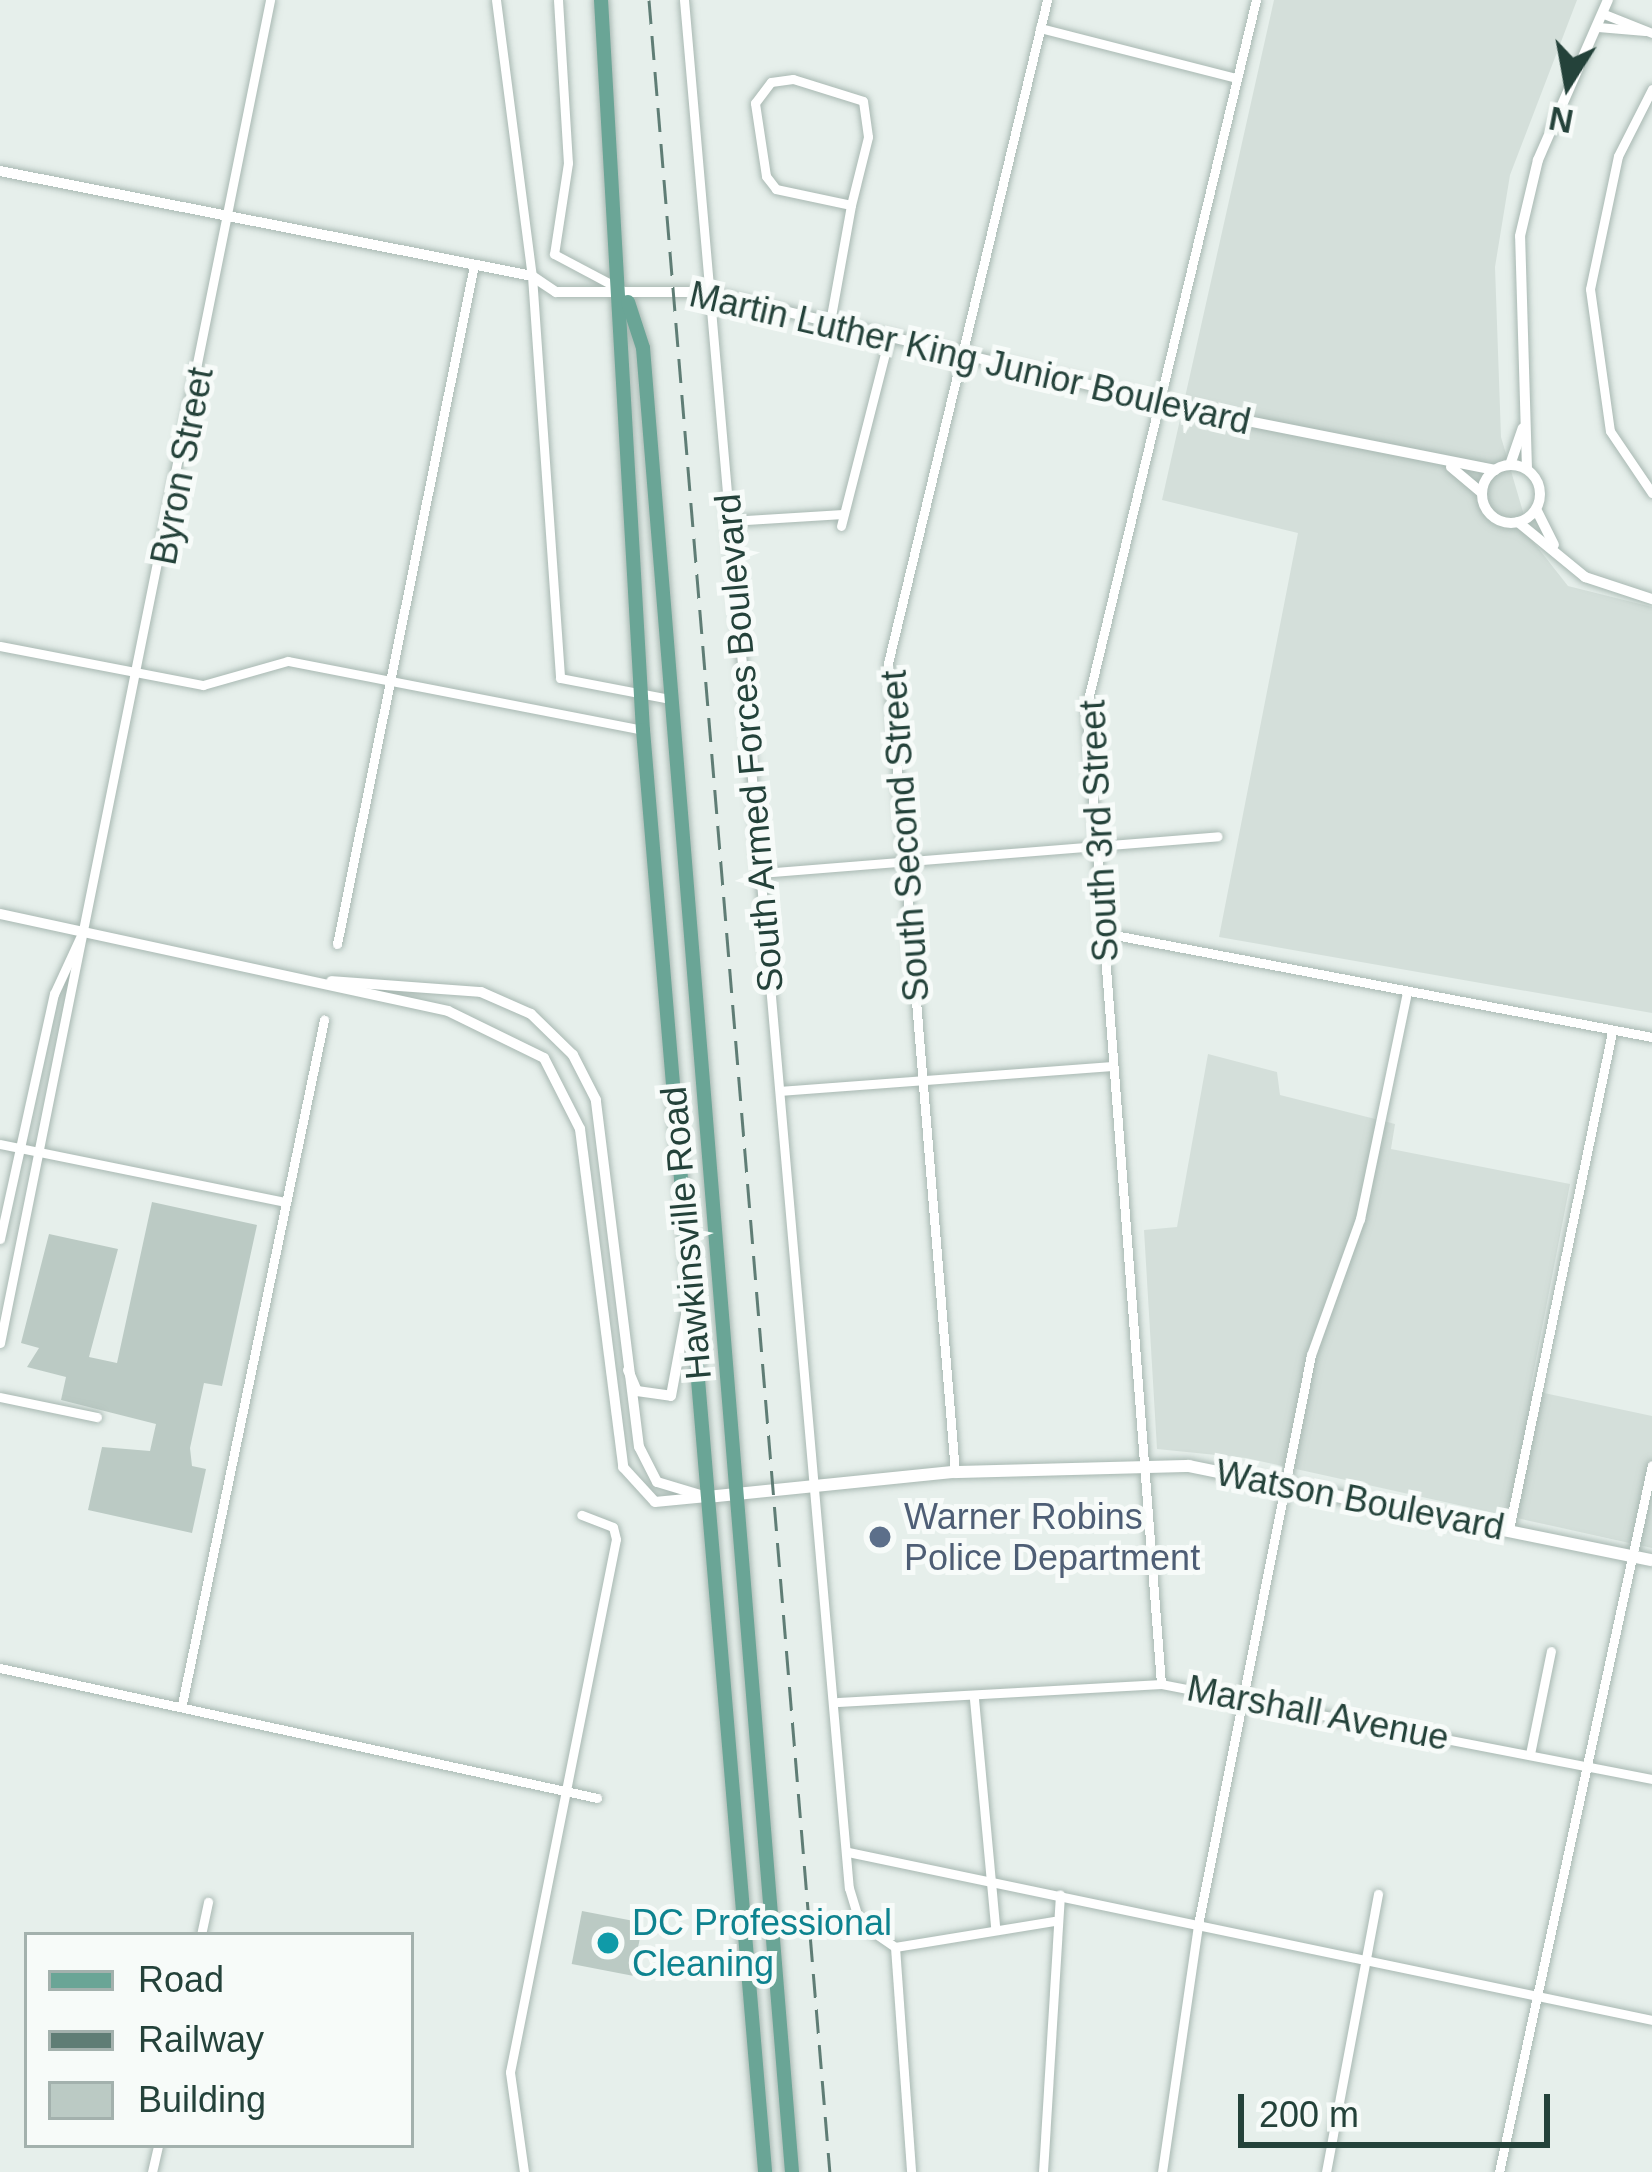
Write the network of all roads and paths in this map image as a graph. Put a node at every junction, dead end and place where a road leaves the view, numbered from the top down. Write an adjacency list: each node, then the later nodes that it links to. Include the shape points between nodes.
1 (270, 0): 17 (street, Byron Street)
2 (496, 0): 19 (street)
3 (558, 0): 20 (street, via 568,164 554,254)
4 (601, 0): 20 (main road, Hawkinsville Road)
5 (684, 0): 21 (street, South Armed Forces Boulevard)
6 (1047, 0): 11 (street, South Second Street)
7 (1256, 0): 13 (street, South 3rd Street)
8 (1608, 0): 9 (street)
9 (1604, 14): 10 (street); 12 (street)
10 (1598, 27): 12 (street); 26 (street, via 1538,160 1520,236)
11 (1040, 28): 13 (street); 24 (street, South Second Street)
12 (1648, 32)
13 (1236, 78): 25 (street, South 3rd Street)
14 (1652, 89): 32 (street, via 1618,156 1590,289 1610,431)
15 (0, 171): 17 (street, Martin Luther King Junior Boulevard)
16 (851, 205): 16 (street, via 868,137 863,100 822,81 762,87 766,176 776,189); 22 (street)
17 (232, 218): 18 (street, Martin Luther King Junior Boulevard); 39 (street, Byron Street)
18 (474, 265): 19 (street, Martin Luther King Junior Boulevard); 40 (street)
19 (532, 276): 20 (street, Martin Luther King Junior Boulevard, via 556,292); 41 (street, via 560,678)
20 (624, 291): 21 (street, Martin Luther King Junior Boulevard); 41 (main road, Hawkinsville Road); 42 (main road, Hawkinsville Road, via 643,348)
21 (706, 292): 22 (street, Martin Luther King Junior Boulevard); 34 (street, South Armed Forces Boulevard)
22 (830, 322): 23 (street, Martin Luther King Junior Boulevard)
23 (890, 338): 24 (street, Martin Luther King Junior Boulevard); 34 (street, via 842,520)
24 (964, 354): 25 (street, Martin Luther King Junior Boulevard); 46 (street, South Second Street, via 888,663)
25 (1160, 401): 27 (street, Martin Luther King Junior Boulevard); 45 (street, South 3rd Street, via 1086,708)
26 (1525, 425): 28 (street); 29 (street)
27 (1448, 465): 30 (street, Martin Luther King Junior Boulevard); 31 (street, Martin Luther King Junior Boulevard)
28 (1510, 465): 29 (street); 30 (street)
29 (1527, 469): 33 (street, via 1538,483)
30 (1495, 470): 31 (street)
31 (1482, 493): 35 (street, via 1493,516)
32 (1652, 493)
33 (1536, 509): 35 (street); 36 (street)
34 (730, 521): 47 (street, South Armed Forces Boulevard)
35 (1518, 522): 36 (street)
36 (1556, 548): 37 (street, via 1585,577)
37 (1652, 599)
38 (0, 646): 39 (street)
39 (140, 674): 40 (street, via 203,685 288,661); 49 (street, Byron Street)
40 (391, 679): 43 (street); 51 (street)
41 (640, 694): 42 (street); 43 (main road, Hawkinsville Road)
42 (670, 699): 77 (main road, Hawkinsville Road)
43 (643, 730): 67 (main road, Hawkinsville Road)
44 (1218, 836): 45 (street)
45 (1096, 844): 46 (street); 50 (street, South 3rd Street)
46 (905, 862): 47 (street); 58 (street, South Second Street)
47 (761, 873): 59 (street, South Armed Forces Boulevard)
48 (0, 914): 49 (street, Watson Boulevard)
49 (83, 931): 52 (street, Watson Boulevard); 61 (street, Byron Street, via 54,994); 62 (street, Byron Street)
50 (1104, 933): 53 (street); 57 (street, South 3rd Street)
51 (337, 944)
52 (331, 981): 68 (street, Watson Boulevard, via 481,992 531,1014 573,1055 596,1100); 78 (street, Watson Boulevard, via 474,1019 520,1040 560,1080 586,1159 605,1395 623,1467 655,1502)
53 (1407, 992): 55 (street); 75 (street)
54 (324, 1021): 63 (street)
55 (1612, 1031): 56 (street); 80 (street)
56 (1652, 1036)
57 (1111, 1066): 58 (street); 72 (street, South 3rd Street)
58 (924, 1081): 59 (street); 74 (street, South Second Street)
59 (780, 1091): 76 (street, South Armed Forces Boulevard)
60 (0, 1144): 61 (street)
61 (18, 1148): 62 (street); 64 (street, Byron Street)
62 (39, 1152): 63 (street); 65 (street, Byron Street)
63 (285, 1202): 89 (street)
64 (7, 1206): 65 (street); 66 (street, Byron Street)
65 (27, 1210): 69 (street, Byron Street)
66 (0, 1239)
67 (688, 1275): 68 (street, via 683,1375 671,1396 637,1391); 78 (main road, Hawkinsville Road)
68 (620, 1331): 78 (street, Watson Boulevard, via 648,1471)
69 (0, 1343)
70 (0, 1396): 71 (street)
71 (97, 1417)
72 (1146, 1463): 74 (main road, Watson Boulevard); 75 (main road, Watson Boulevard); 85 (street, South 3rd Street)
73 (1652, 1465): 81 (street)
74 (956, 1472): 76 (main road, Watson Boulevard)
75 (1288, 1485): 80 (main road, Watson Boulevard); 86 (street)
76 (814, 1486): 77 (main road, Watson Boulevard); 88 (street, South Armed Forces Boulevard)
77 (739, 1494): 78 (main road, Watson Boulevard); 110 (main road, Hawkinsville Road)
78 (706, 1497): 109 (main road, Hawkinsville Road)
79 (581, 1516): 93 (street, via 614,1527 616,1539)
80 (1509, 1529): 81 (main road, Watson Boulevard)
81 (1628, 1556): 82 (main road, Watson Boulevard); 91 (street)
82 (1652, 1560)
83 (1551, 1652): 90 (street)
84 (0, 1668): 89 (street)
85 (1161, 1684): 86 (street, Marshall Avenue); 87 (street, Marshall Avenue)
86 (1244, 1693): 90 (street, Marshall Avenue); 101 (street)
87 (974, 1699): 88 (street, Marshall Avenue); 96 (street)
88 (838, 1702): 95 (street, South Armed Forces Boulevard)
89 (182, 1704): 93 (street)
90 (1530, 1754): 91 (street, Marshall Avenue)
91 (1584, 1765): 92 (street, Marshall Avenue); 106 (street)
92 (1652, 1778)
93 (566, 1792): 94 (street); 108 (street, via 510,2072)
94 (597, 1798)
95 (848, 1852): 96 (street); 104 (street, South Armed Forces Boulevard, via 852,1911)
96 (994, 1881): 98 (street); 102 (street)
97 (1378, 1894): 105 (street)
98 (1060, 1895): 100 (street); 101 (street)
99 (208, 1902): 103 (street)
100 (1054, 1921): 102 (street); 112 (street)
101 (1198, 1925): 105 (street); 113 (street)
102 (995, 1927): 104 (street)
103 (202, 1932)
104 (895, 1947): 111 (street)
105 (1362, 1963): 106 (street); 114 (street)
106 (1530, 1999): 107 (street); 115 (street)
107 (1652, 2020)
108 (524, 2172)
109 (765, 2172)
110 (792, 2172)
111 (911, 2172)
112 (1043, 2172)
113 (1162, 2172)
114 (1326, 2172)
115 (1499, 2172)

